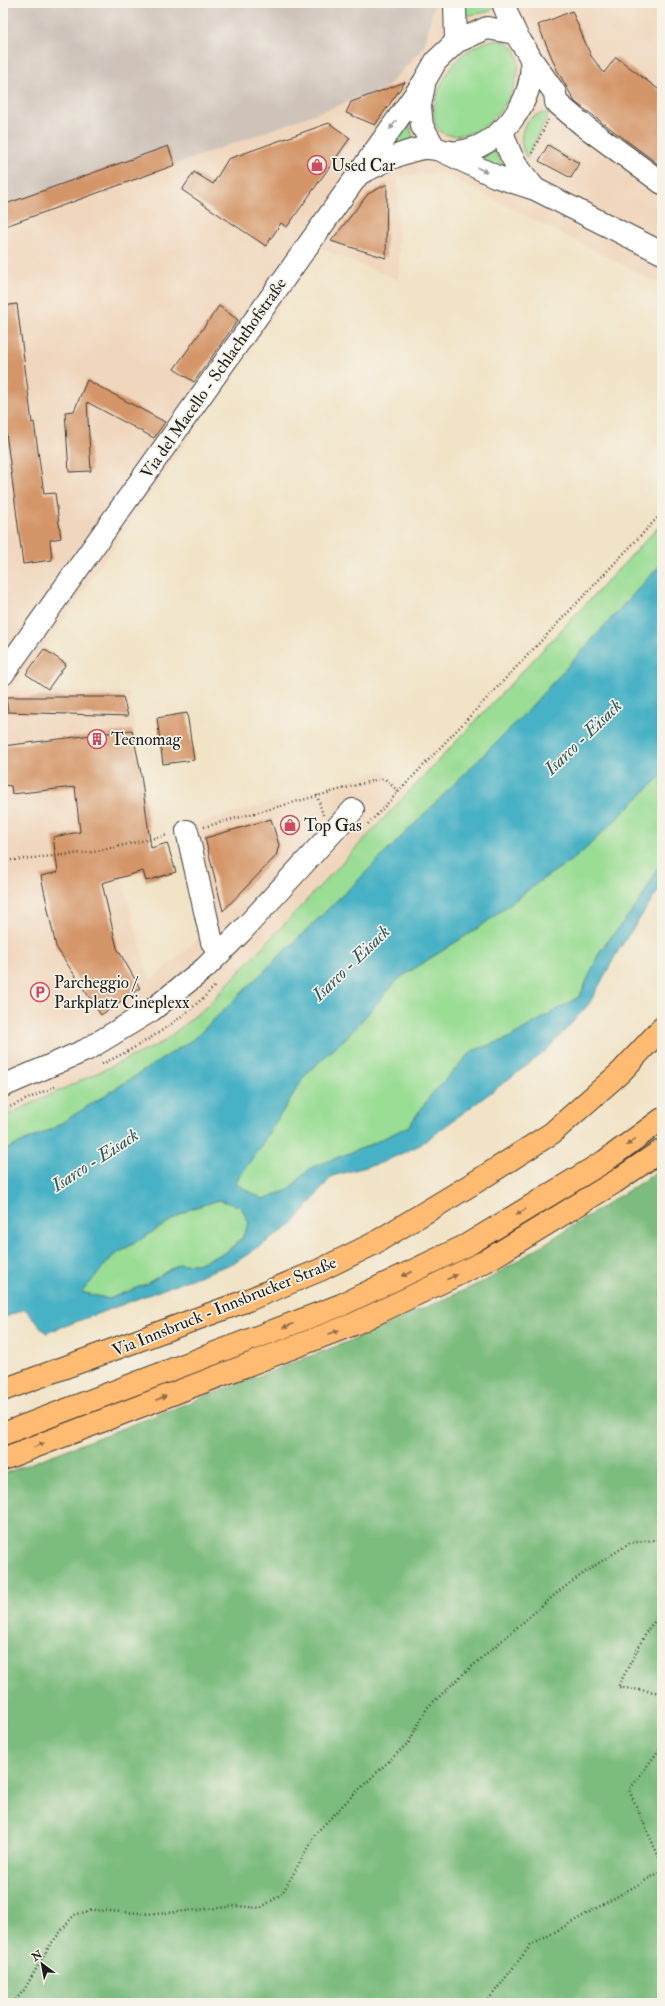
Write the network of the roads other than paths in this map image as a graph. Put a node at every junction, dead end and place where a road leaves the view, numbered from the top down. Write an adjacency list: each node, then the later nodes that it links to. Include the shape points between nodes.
1 (455, 3): 4 (street)
2 (503, 3): 3 (street)
3 (515, 33): 4 (street, Via del Macello - Schlachthofstraße, via 487,28); 5 (street)
4 (456, 42): 6 (street, Via del Macello - Schlachthofstraße, via 436,61)
5 (531, 59): 7 (street, via 530,83); 8 (street, via 555,93)
6 (424, 82): 10 (street, Via del Macello - Schlachthofstraße, via 420,106 422,126); 11 (street, Via del Macello - Schlachthofstraße, one-way to 11)
7 (520, 107): 8 (street); 9 (street)
8 (553, 110): 12 (street, via 583,125)
9 (502, 130): 10 (street, via 481,146 457,152); 13 (street, via 508,152 518,169)
10 (434, 147): 11 (street, via 420,148 388,159); 13 (street, one-way to 13, via 495,176)
11 (358, 175): 15 (street, Via del Macello - Schlachthofstraße)
12 (662, 183)
13 (535, 188): 14 (street)
14 (662, 253)
15 (3, 674)
16 (353, 810): 18 (street)
17 (187, 831): 18 (street, via 212,942)
18 (221, 951): 20 (street, via 152,1010 104,1041)
19 (662, 1028): 23 (main road, Via Innsbruck - Innsbrucker Straße, via 621,1072 552,1133 373,1244 320,1270 241,1303)
20 (3, 1086)
21 (662, 1118): 24 (main road, one-way to 24, via 605,1161 467,1245 341,1306)
22 (662, 1150): 25 (main road, one-way to 22, via 354,1324 486,1262)
23 (3, 1390)
24 (3, 1434)
25 (3, 1459)

